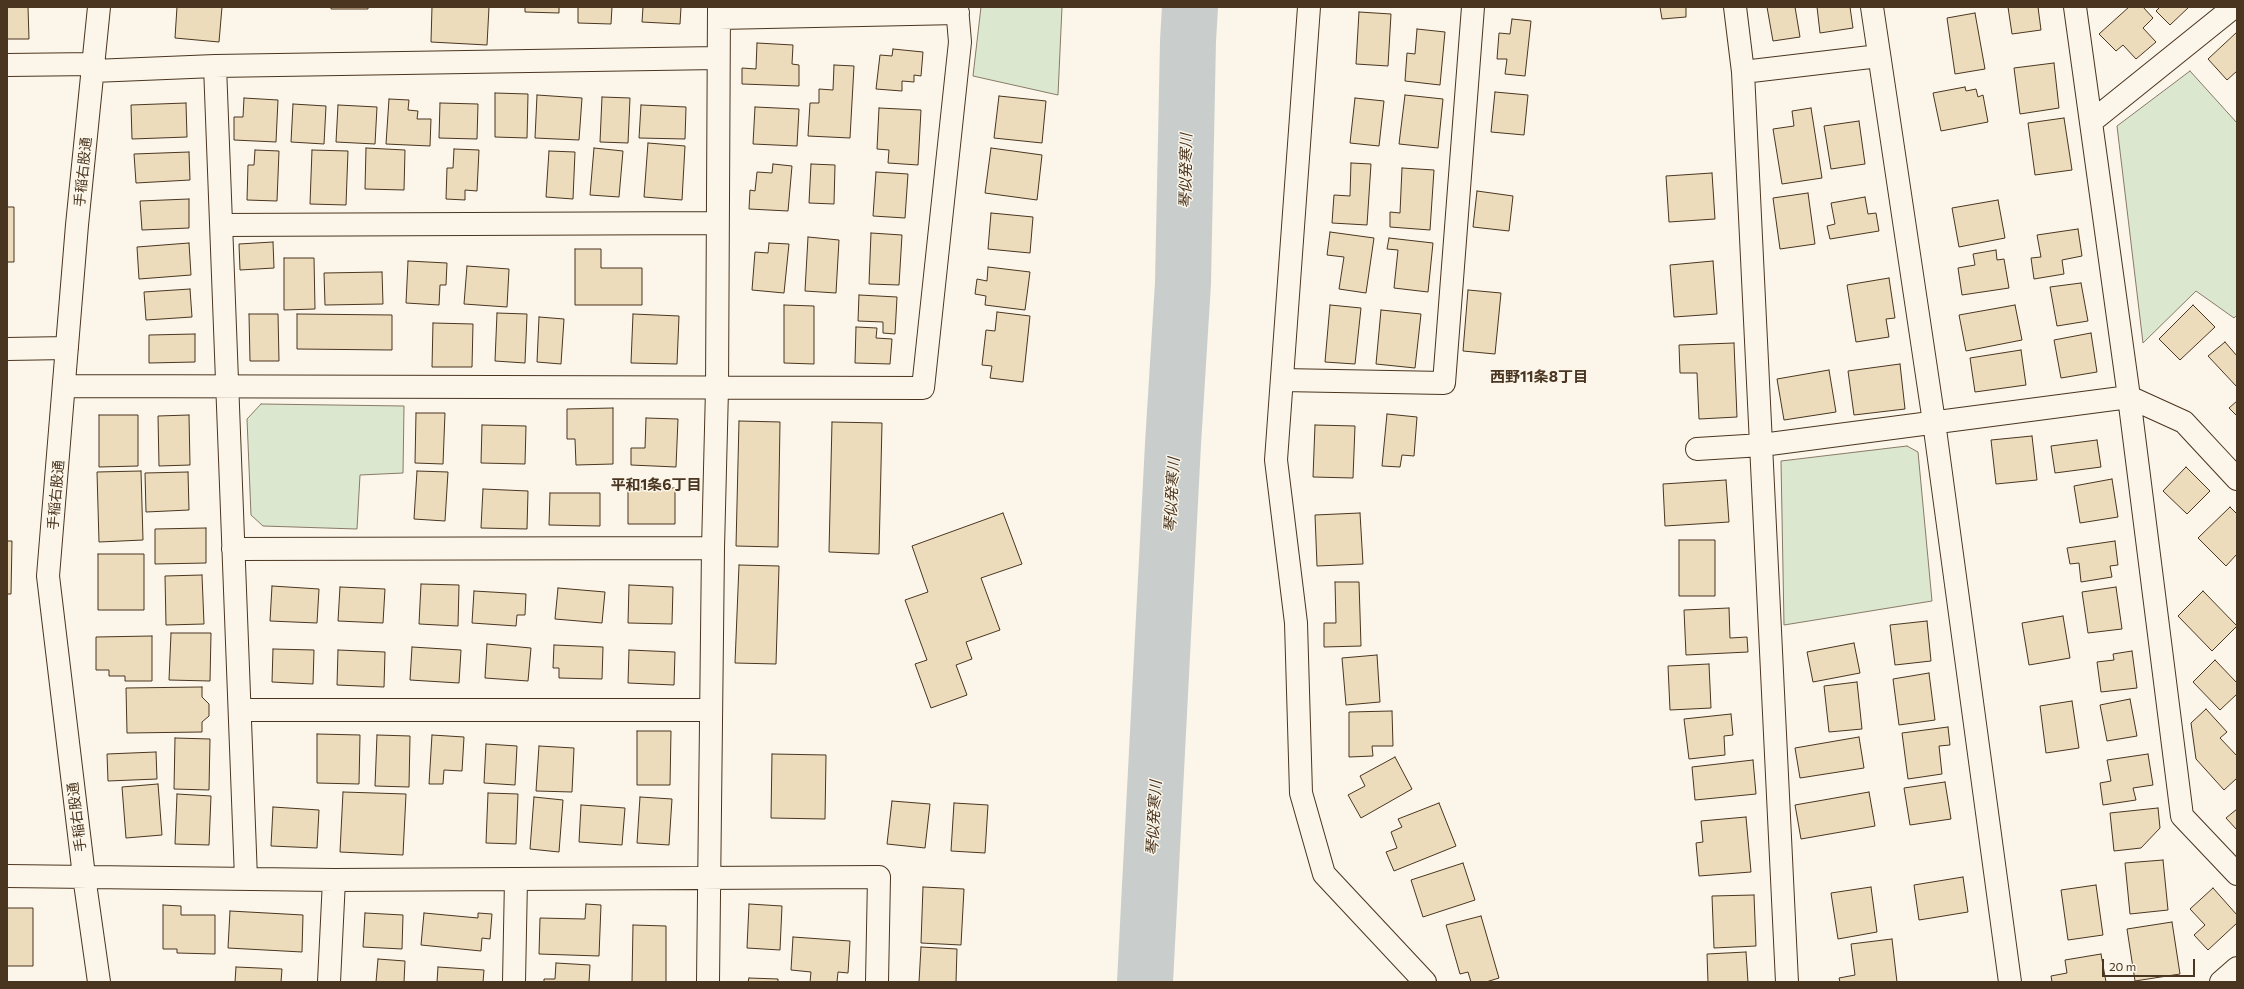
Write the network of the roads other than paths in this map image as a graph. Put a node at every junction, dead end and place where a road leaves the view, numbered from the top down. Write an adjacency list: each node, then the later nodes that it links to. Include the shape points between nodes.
1 (99, 7): 14 (street, 手稲右股通)
2 (1309, 7): 21 (street)
3 (1473, 7): 21 (street, via 1444,383)
4 (1735, 7): 15 (street)
5 (1872, 7): 10 (street)
6 (2075, 7): 16 (street)
7 (2234, 7): 16 (street)
8 (958, 10): 9 (street); 24 (street, via 960,42 923,388)
9 (719, 13): 11 (street)
10 (1879, 56): 15 (street); 26 (street)
11 (717, 58): 13 (street); 17 (street)
12 (7, 65): 14 (street)
13 (215, 66): 14 (street); 18 (street)
14 (93, 67): 19 (street, 手稲右股通)
15 (1743, 72): 27 (street)
16 (2091, 122): 25 (street)
17 (717, 224): 18 (street); 24 (street)
18 (222, 225): 23 (street)
19 (67, 348): 20 (street); 22 (street, 手稲右股通)
20 (7, 349)
21 (1282, 380): 47 (street, via 1276,460 1296,624 1301,793 1324,874)
22 (66, 386): 23 (street); 36 (street, 手稲右股通, via 48,576)
23 (227, 386): 24 (street); 31 (street)
24 (717, 389): 30 (street)
25 (2129, 397): 26 (street); 29 (street, via 2184,422); 34 (street, via 2182,816)
26 (1934, 422): 27 (street); 49 (street)
27 (1762, 445): 28 (street); 48 (street)
28 (1698, 449)
29 (2237, 479)
30 (713, 548): 31 (street); 33 (street)
31 (233, 549): 32 (street)
32 (241, 710): 33 (street); 37 (street)
33 (711, 710): 38 (street)
34 (2237, 874)
35 (7, 876): 36 (street)
36 (84, 876): 37 (street); 42 (street, 手稲右股通)
37 (246, 878): 40 (street)
38 (710, 878): 39 (street); 45 (street); 46 (street, via 879,877)
39 (516, 879): 40 (street); 44 (street)
40 (334, 880): 43 (street)
41 (2237, 968): 50 (street)
42 (99, 982)
43 (329, 982)
44 (514, 982)
45 (708, 982)
46 (877, 982)
47 (1425, 982)
48 (1787, 982)
49 (2010, 982)
50 (2221, 982)

